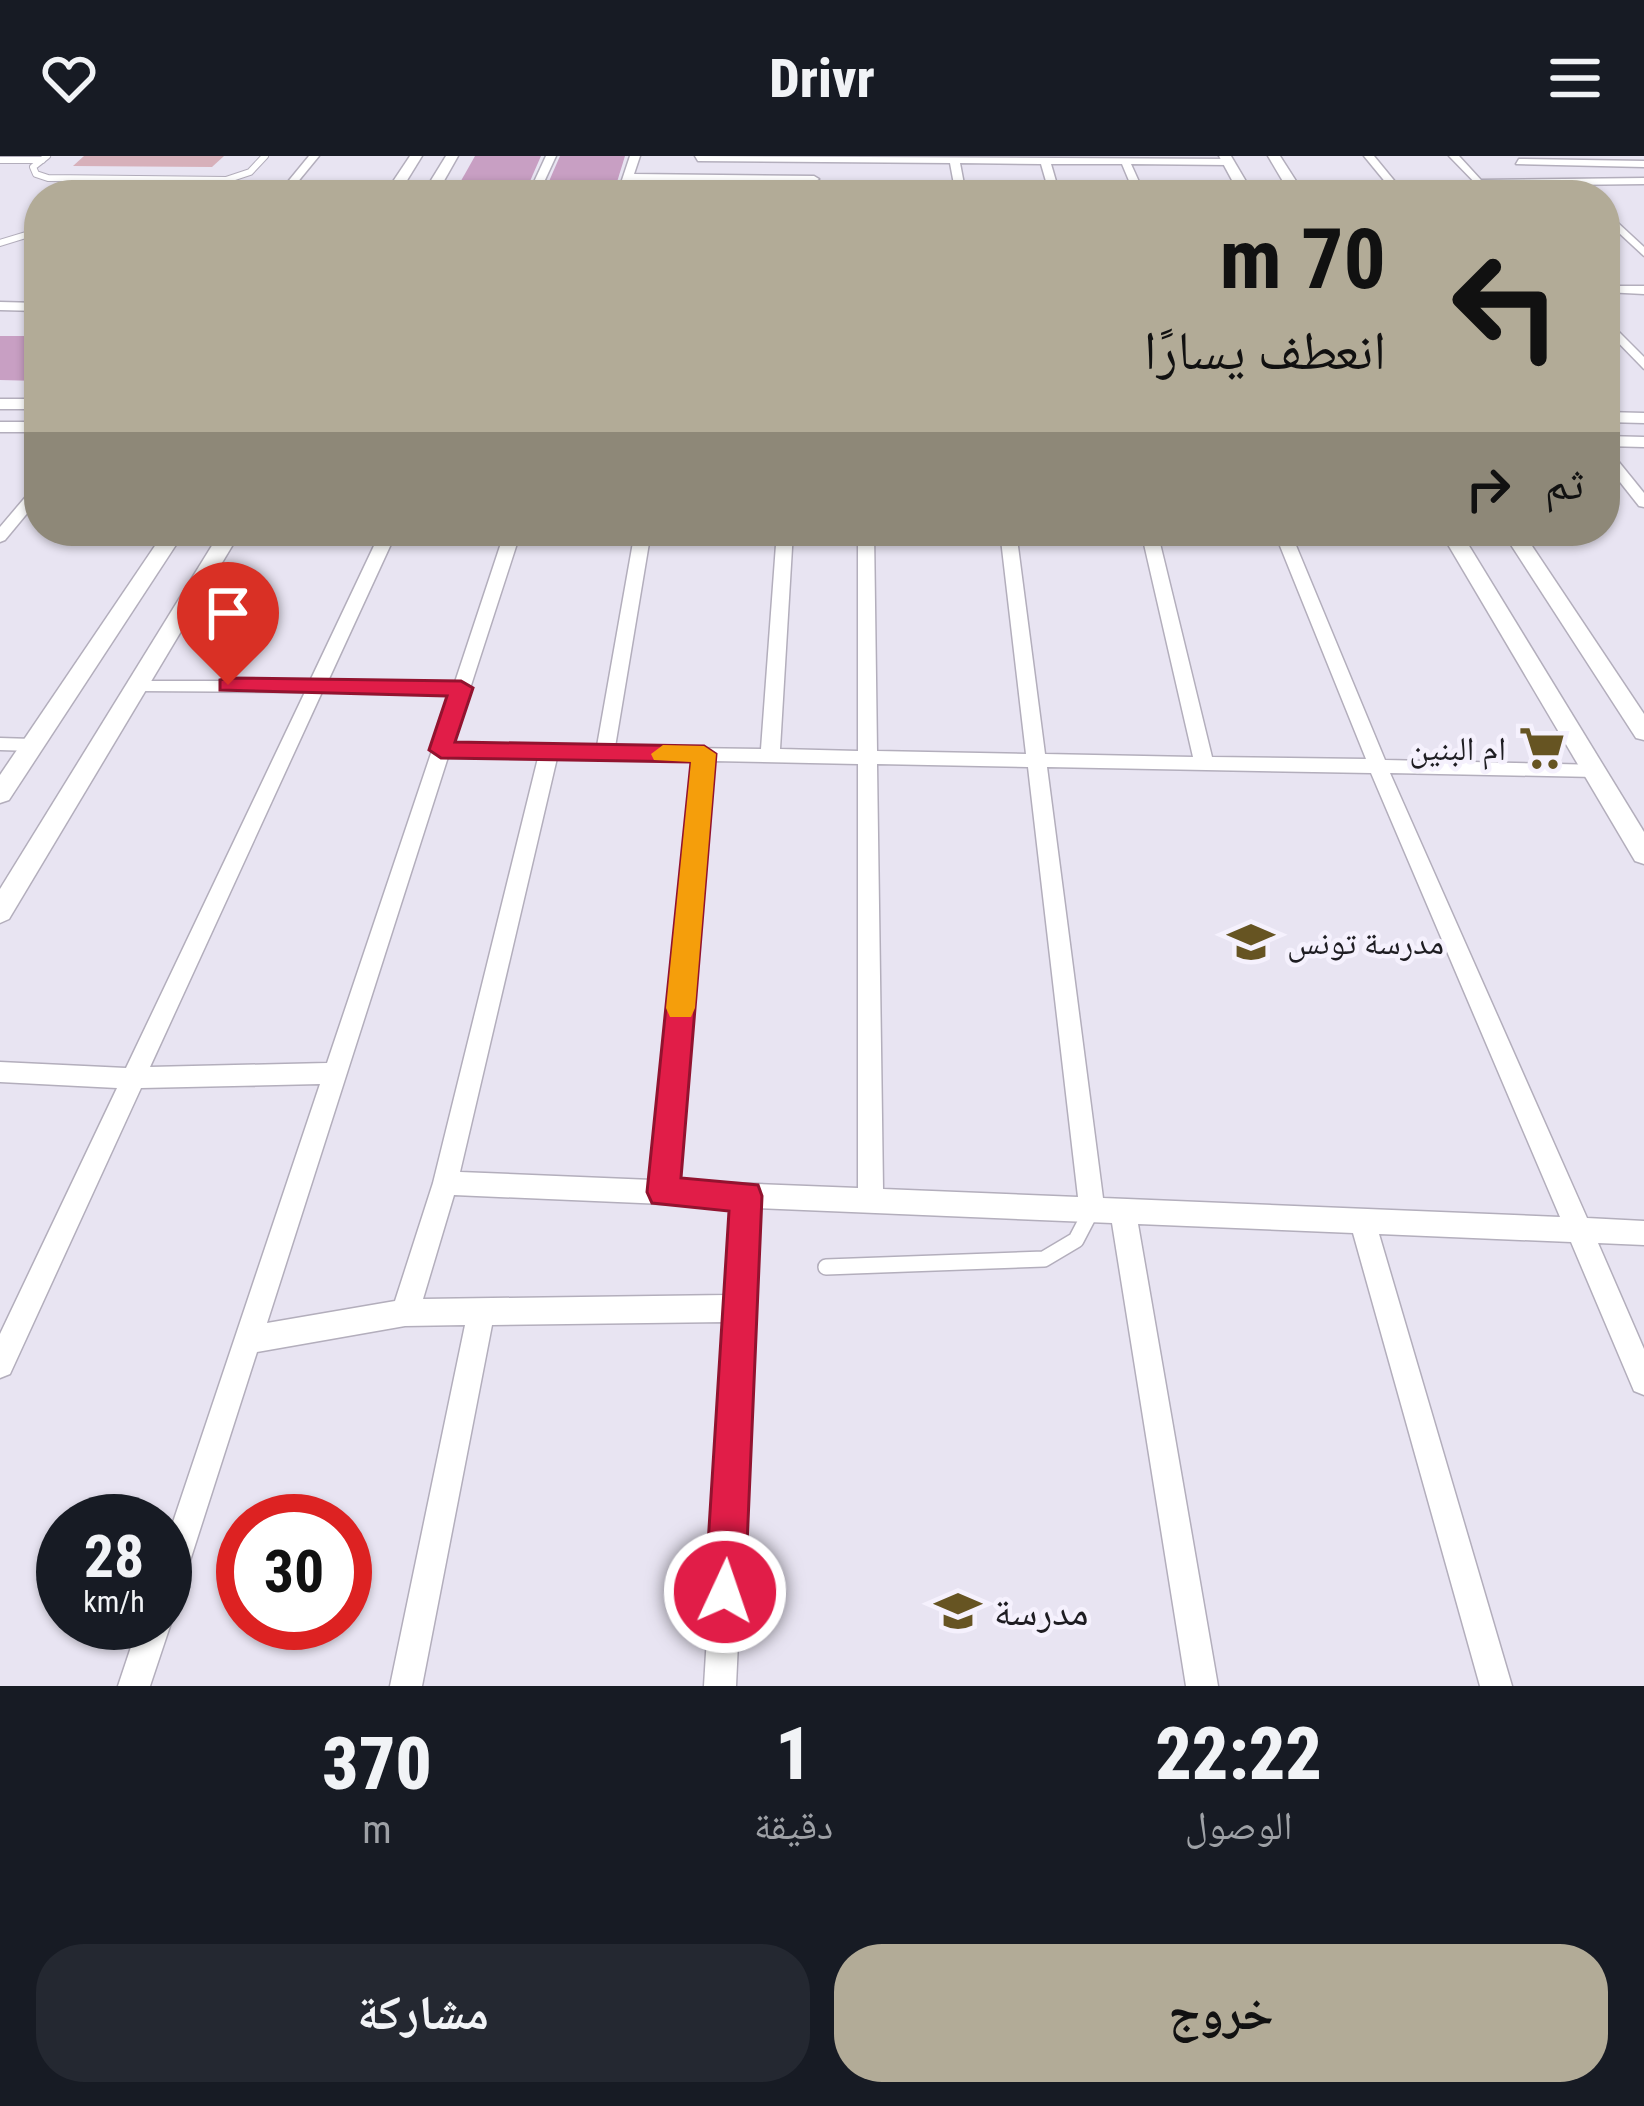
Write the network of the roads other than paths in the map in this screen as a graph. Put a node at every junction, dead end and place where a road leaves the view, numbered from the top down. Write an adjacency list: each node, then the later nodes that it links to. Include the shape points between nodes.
1 (265, 156): 8 (lane, via 226,180 48,178 33,167)
2 (314, 156): 23 (street)
3 (635, 156): 19 (street)
4 (1370, 156): 26 (street)
5 (1454, 156): 27 (street)
6 (698, 157): 7 (street); 20 (street)
7 (775, 157): 12 (street)
8 (45, 158): 16 (lane)
9 (862, 158): 10 (street); 12 (street)
10 (955, 158): 17 (street)
11 (1124, 158): 13 (street); 17 (street)
12 (815, 159): 22 (street)
13 (1227, 159)
14 (1516, 159): 15 (street); 28 (street)
15 (1600, 159): 18 (street)
16 (0, 160)
17 (1045, 160): 25 (street)
18 (1642, 171): 29 (street)
19 (628, 176): 20 (street); 24 (street)
20 (694, 178): 21 (street)
21 (720, 178): 22 (street)
22 (814, 178)
23 (295, 180)
24 (627, 180)
25 (1051, 180)
26 (1388, 180)
27 (1476, 180)
28 (1538, 180)
29 (1586, 180)
30 (1620, 229): 31 (street)
31 (1644, 253)
32 (1620, 339): 33 (street)
33 (1644, 365)
34 (1620, 473): 35 (street)
35 (1644, 503)
36 (24, 508): 37 (street)
37 (0, 537)
38 (166, 546): 56 (street)
39 (223, 546): 50 (street)
40 (382, 546): 51 (street)
41 (508, 546): 52 (street)
42 (640, 546): 59 (street)
43 (784, 546): 61 (street)
44 (866, 546): 62 (street)
45 (1010, 546): 63 (street)
46 (1153, 546): 64 (street)
47 (1288, 546): 65 (street)
48 (1459, 546): 66 (street)
49 (1523, 546): 53 (street)
50 (138, 685): 51 (street); 69 (street)
51 (317, 686): 52 (street); 72 (street)
52 (461, 688): 57 (street)
53 (1634, 700): 54 (street)
54 (1644, 733)
55 (0, 744): 56 (street)
56 (33, 745): 67 (street)
57 (441, 750): 58 (street); 71 (street)
58 (549, 752): 59 (street); 73 (street)
59 (605, 753): 60 (street)
60 (704, 754): 61 (street); 74 (street)
61 (770, 755): 62 (street)
62 (868, 757): 63 (street); 76 (street)
63 (1039, 760): 64 (street); 77 (street)
64 (1204, 763): 65 (street)
65 (1378, 766): 66 (street); 80 (street)
66 (1594, 770): 68 (street)
67 (0, 794)
68 (1644, 854)
69 (0, 912)
70 (0, 1072): 72 (street)
71 (335, 1072): 72 (street); 86 (street)
72 (131, 1078): 87 (street)
73 (445, 1184): 74 (street); 85 (street)
74 (663, 1192): 75 (street)
75 (746, 1196): 76 (street); 83 (street)
76 (872, 1201): 77 (street)
77 (1092, 1210): 78 (street); 82 (lane, via 1076,1240 1044,1259)
78 (1123, 1211): 79 (street); 94 (street)
79 (1362, 1221): 80 (street); 95 (street)
80 (1579, 1231): 81 (street); 88 (street)
81 (1644, 1233)
82 (826, 1268)
83 (740, 1308): 84 (street); 93 (street)
84 (481, 1312): 85 (street); 92 (street)
85 (405, 1313): 86 (street)
86 (248, 1340): 89 (street)
87 (0, 1364)
88 (1644, 1381)
89 (192, 1510)
90 (146, 1650): 91 (street)
91 (134, 1686)
92 (406, 1686)
93 (720, 1686)
94 (1202, 1686)
95 (1496, 1686)

